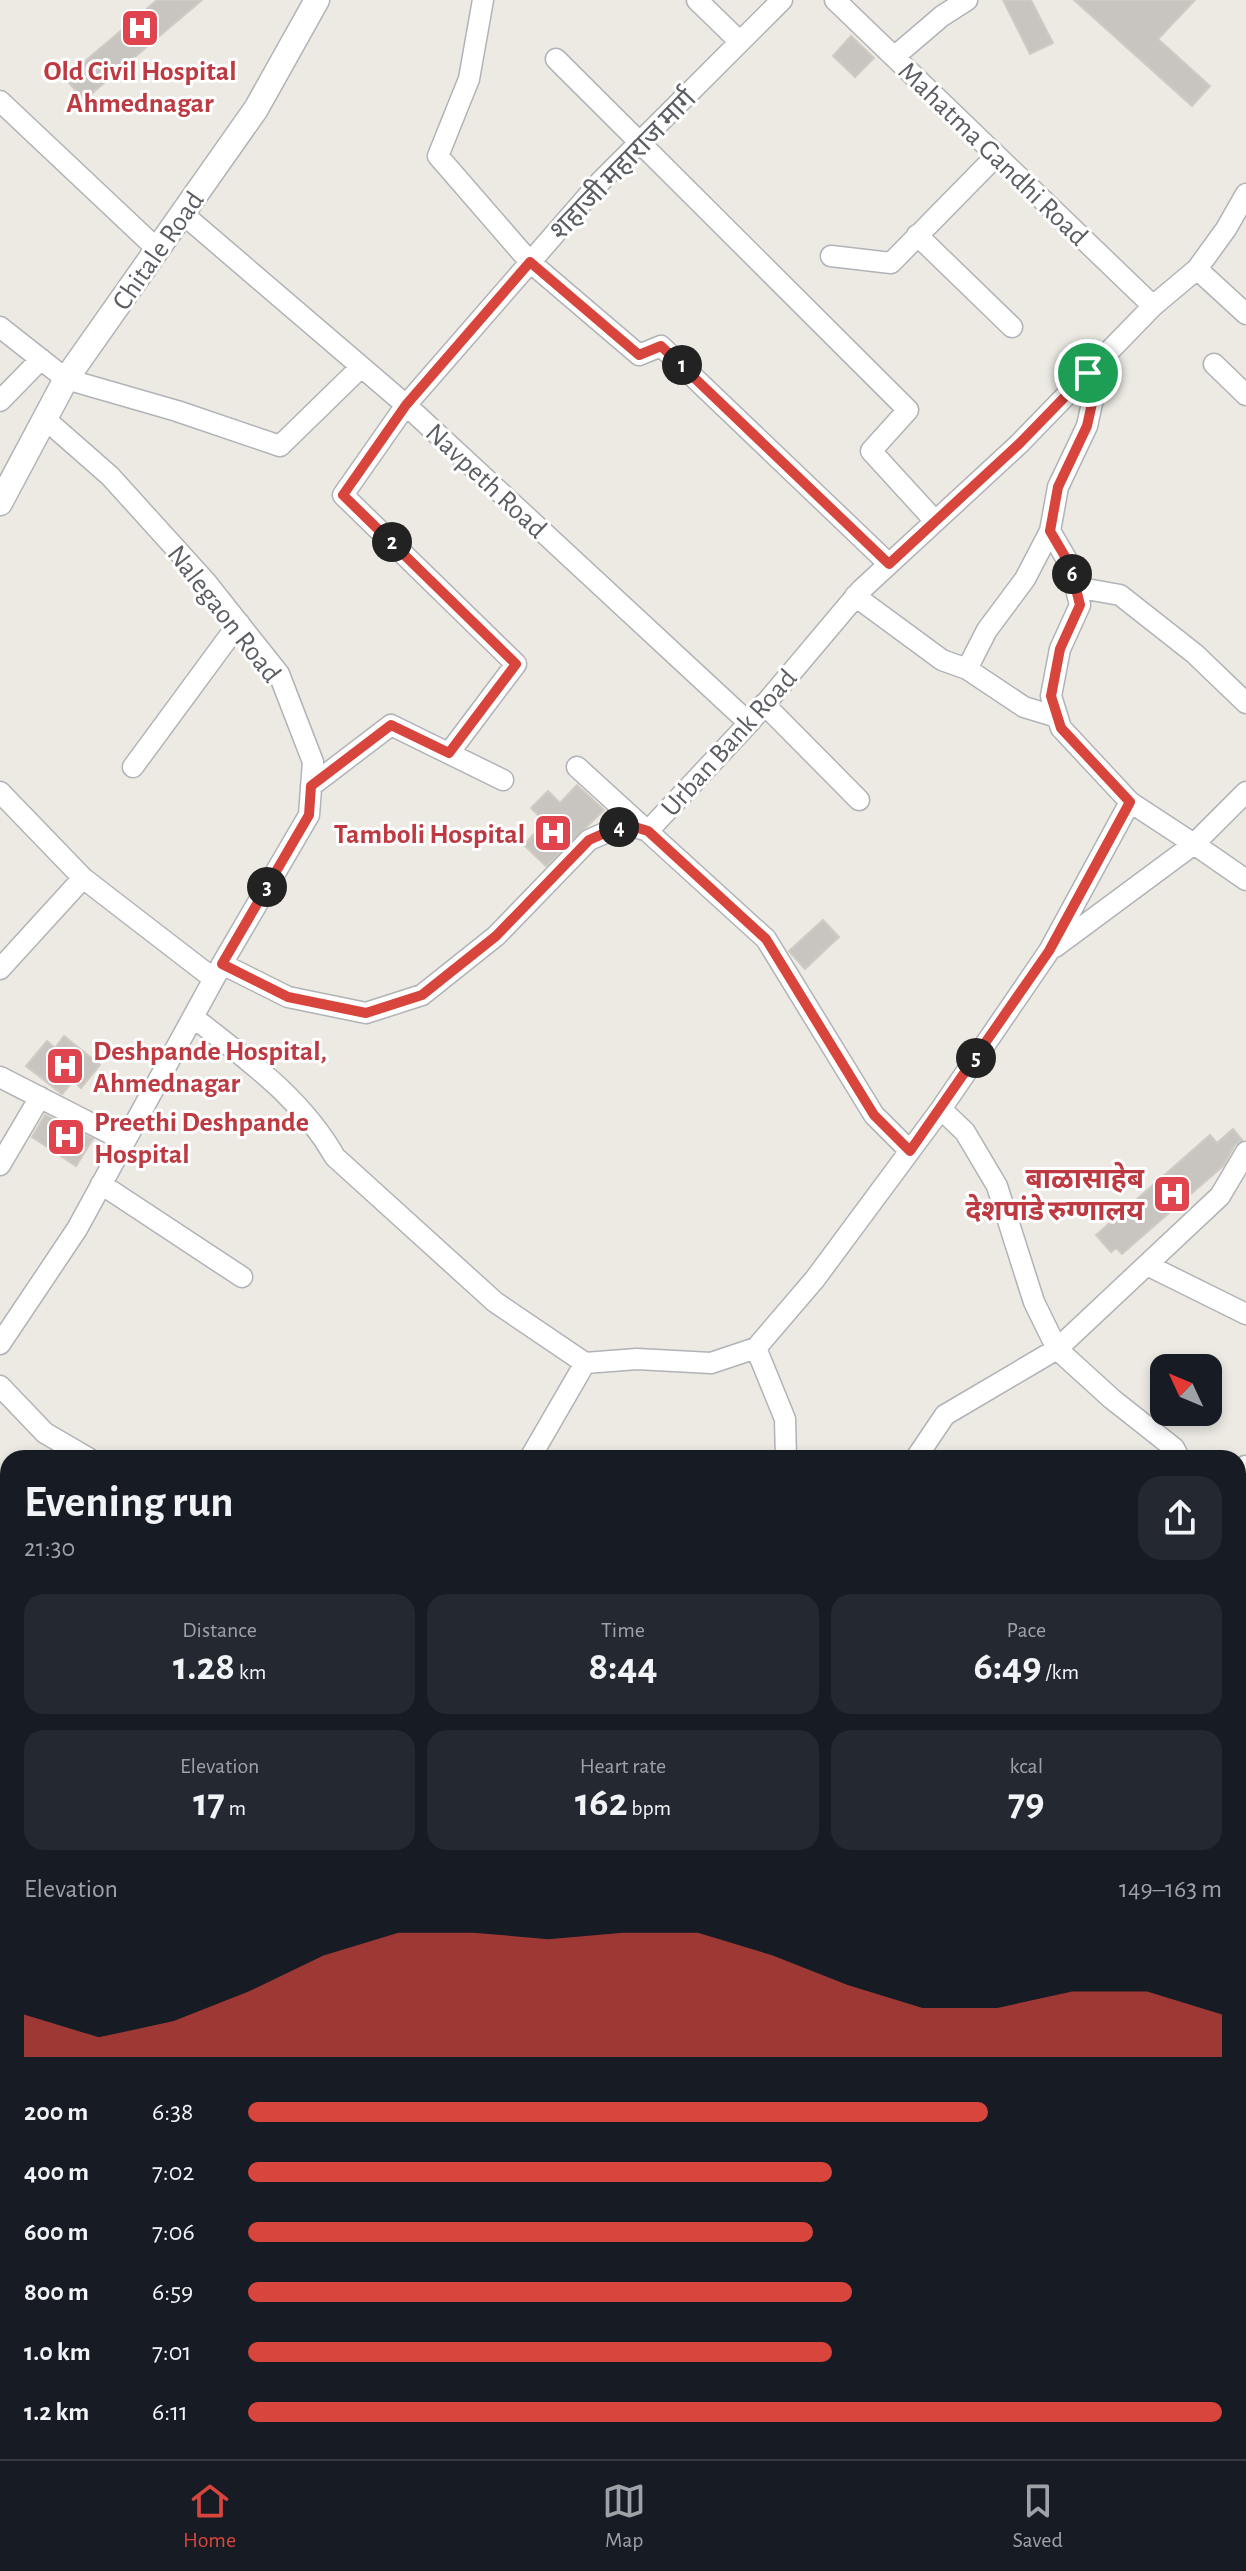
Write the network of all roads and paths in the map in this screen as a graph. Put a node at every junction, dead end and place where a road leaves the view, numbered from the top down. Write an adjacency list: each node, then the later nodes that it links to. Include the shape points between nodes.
1 (317, 0): 14 (street, Chitale Road, via 256,109)
2 (483, 0): 18 (street, via 469,79 438,156)
3 (697, 0): 7 (street)
4 (782, 0): 7 (street, शहाजी महाराज मार्ग)
5 (835, 0): 8 (street, Mahatma Gandhi Road)
6 (967, 0): 8 (street)
7 (740, 42): 11 (street, शहाजी महाराज मार्ग)
8 (894, 57): 12 (street, Mahatma Gandhi Road)
9 (556, 59): 11 (street)
10 (0, 101): 16 (street)
11 (641, 141): 18 (street, शहाजी महाराज मार्ग); 34 (street, via 908,410 871,451)
12 (996, 156): 15 (street); 20 (street, Mahatma Gandhi Road)
13 (1244, 203): 19 (street, Urban Bank Road)
14 (183, 214): 16 (street, Chitale Road); 26 (street, Navpeth Road)
15 (917, 235): 17 (street, via 891,263); 23 (street)
16 (156, 248): 28 (street, Chitale Road)
17 (831, 256)
18 (530, 262): 31 (street, शहाजी महाराज मार्ग); 36 (street, via 639,355 661,346)
19 (1197, 269): 20 (street, Urban Bank Road); 21 (street)
20 (1153, 306): 27 (street, Urban Bank Road)
21 (1246, 314)
22 (0, 327): 24 (street)
23 (1012, 327)
24 (41, 359): 28 (street); 30 (street)
25 (1214, 364): 29 (street)
26 (361, 367): 28 (street, via 280,446); 31 (street, Navpeth Road)
27 (1088, 373): 34 (street, Urban Bank Road); 35 (street, via 1094,394 1087,426 1058,487)
28 (66, 379): 32 (street, Chitale Road)
29 (1246, 395)
30 (0, 401)
31 (406, 405): 44 (street, Navpeth Road); 45 (street, शहाजी महाराज मार्ग, via 343,495 516,664)
32 (45, 419): 33 (street, Chitale Road); 39 (street, Nalegaon Road, via 110,476)
33 (0, 503)
34 (935, 521): 36 (street, Urban Bank Road)
35 (1050, 531): 37 (street, via 1070,565); 40 (street)
36 (889, 564): 38 (street, Urban Bank Road)
37 (1075, 587): 41 (street, via 1120,595 1195,654); 43 (street, via 1080,605 1060,649 1051,696)
38 (855, 596): 40 (street, via 942,660); 42 (street, Urban Bank Road)
39 (239, 623): 46 (street); 49 (street, Nalegaon Road, via 279,674 313,762)
40 (967, 669): 43 (street, via 1024,707)
41 (1246, 703)
42 (764, 704): 44 (street, Urban Bank Road); 52 (street)
43 (1057, 717): 53 (street, via 1061,728)
44 (749, 723): 54 (street, Urban Bank Road)
45 (449, 753): 48 (street); 49 (street, via 391,725)
46 (133, 767)
47 (577, 767): 54 (street)
48 (503, 780)
49 (311, 786): 60 (street, Nalegaon Road, via 309,815)
50 (0, 792): 56 (street, Urban Bank Road)
51 (1246, 792): 55 (street)
52 (859, 800)
53 (1130, 802): 55 (street); 58 (street)
54 (648, 831): 60 (street, Urban Bank Road, via 625,824 589,840 496,936 422,995 380,1009 366,1013 288,997); 66 (street, via 766,939 874,1115)
55 (1194, 844): 57 (street); 58 (street)
56 (83, 878): 59 (street); 60 (street, Urban Bank Road)
57 (1246, 880)
58 (1049, 951): 64 (street)
59 (0, 969)
60 (218, 971): 61 (street, Nalegaon Road)
61 (193, 1017): 65 (street, Nalegaon Road); 76 (street, via 282,1088 320,1130 335,1157 495,1302)
62 (0, 1077): 63 (street)
63 (40, 1097): 65 (street); 68 (street)
64 (941, 1109): 66 (street); 75 (street, via 965,1132 997,1186 1034,1302)
65 (125, 1141): 69 (street, Nalegaon Road)
66 (910, 1151): 74 (street)
67 (1246, 1152): 70 (street, via 1220,1196)
68 (0, 1165)
69 (101, 1184): 71 (street); 73 (street, Nalegaon Road)
70 (1147, 1265): 72 (street); 75 (street)
71 (242, 1277)
72 (1246, 1314)
73 (0, 1344)
74 (756, 1348): 76 (street, via 711,1363); 80 (street, via 785,1419)
75 (1057, 1349): 81 (street, via 945,1415); 82 (street)
76 (585, 1363): 79 (street)
77 (0, 1386): 78 (street, via 45,1433)
78 (74, 1450)
79 (535, 1450)
80 (787, 1450)
81 (921, 1450)
82 (1175, 1450)

